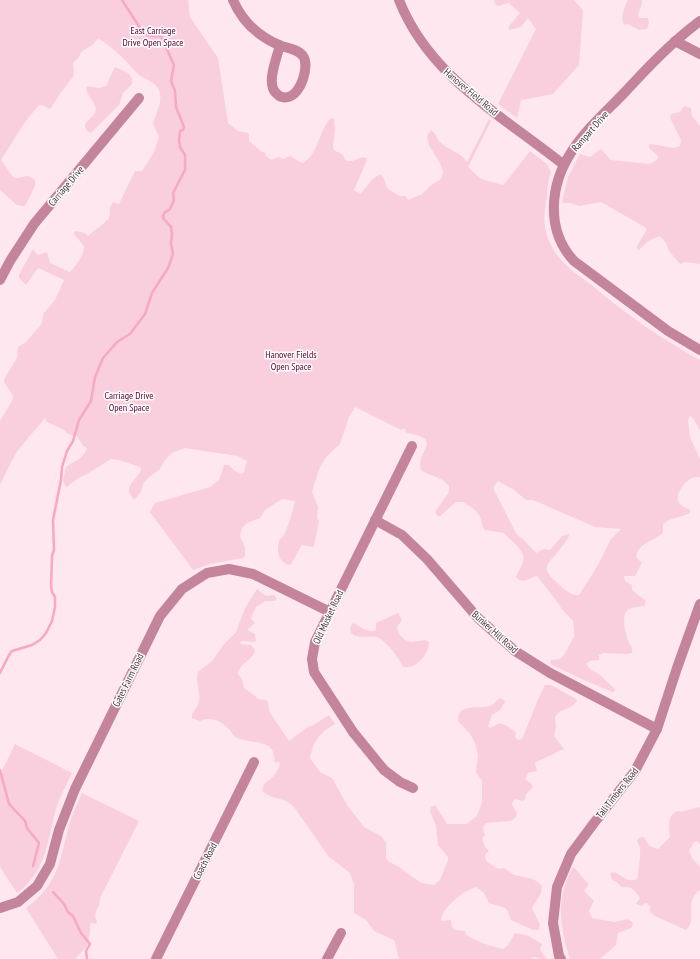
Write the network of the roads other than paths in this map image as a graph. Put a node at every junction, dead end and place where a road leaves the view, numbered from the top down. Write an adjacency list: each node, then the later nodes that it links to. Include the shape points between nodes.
1 (233, 0): 5 (street, via 252,28)
2 (399, 0): 8 (street, Hanover Field Road, via 425,48 449,75)
3 (700, 20): 4 (street, Rampart Drive)
4 (675, 41): 6 (street); 8 (street, Rampart Drive, via 588,130)
5 (280, 45): 5 (street, via 302,54 306,66 298,90 287,98 274,93 271,84)
6 (700, 54)
7 (139, 98): 9 (street, Carriage Drive, via 34,224)
8 (564, 166): 10 (street, Rampart Drive, via 554,197 554,217 563,247 587,271 668,331)
9 (0, 280)
10 (700, 350)
11 (412, 446): 12 (street, Old Musket Road)
12 (375, 520): 14 (street, Old Musket Road); 15 (street, Bunker Hill Road, via 402,535 427,559 478,618 515,652 550,674)
13 (700, 604): 15 (street, Tall Timbers Road)
14 (330, 612): 17 (street, Old Musket Road, via 315,642 312,659 314,672 354,732 384,770); 18 (street, Gates Farm Road, via 253,574 229,569 207,573 182,589 160,616 75,789 59,830 50,864 37,886 18,902)
15 (657, 729): 22 (street, Tall Timbers Road, via 635,771 571,854 557,887 553,923)
16 (254, 762): 20 (street, Coach Road)
17 (413, 788)
18 (0, 908)
19 (341, 933): 21 (street)
20 (156, 959)
21 (327, 959)
22 (560, 959)

